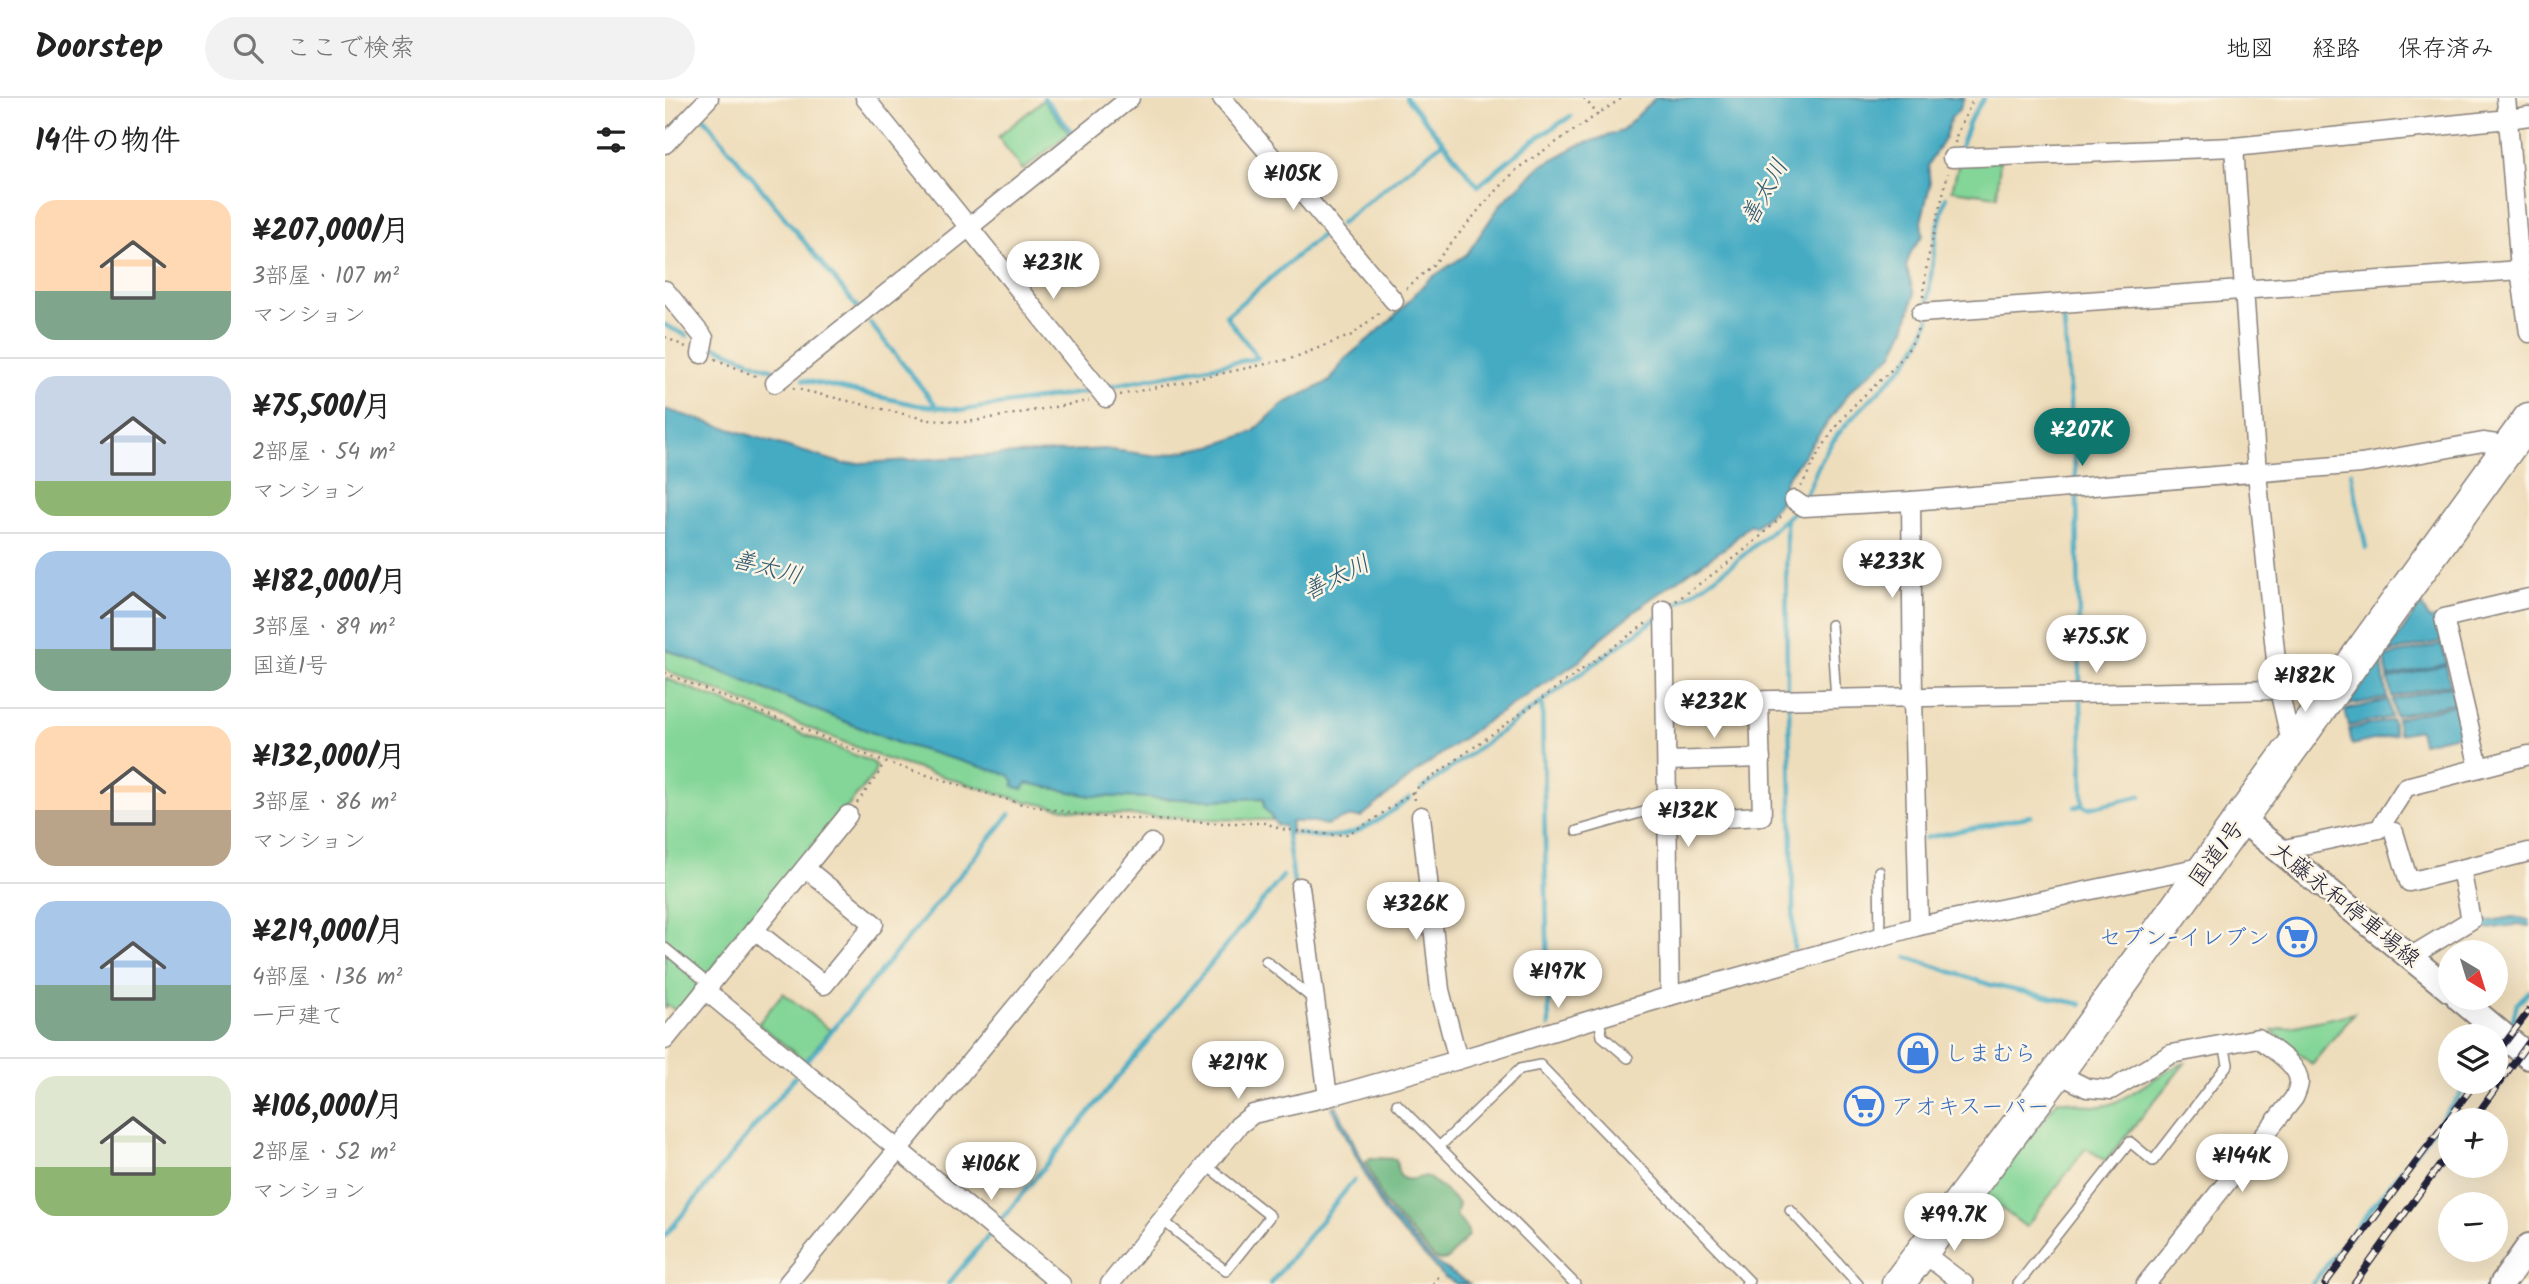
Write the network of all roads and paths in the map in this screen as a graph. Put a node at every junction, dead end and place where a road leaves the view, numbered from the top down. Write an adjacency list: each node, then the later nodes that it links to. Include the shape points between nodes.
1 (709, 98): 12 (street)
2 (865, 98): 15 (street)
3 (1130, 98): 15 (street)
4 (1222, 98): 19 (street)
5 (1584, 98): 9 (path)
6 (1622, 98): 9 (path)
7 (1974, 98): 14 (path)
8 (2506, 98): 11 (street)
9 (1598, 115): 19 (path, via 1518,167 1434,264)
10 (2529, 116): 11 (street)
11 (2508, 119): 13 (street); 16 (street)
12 (665, 144)
13 (2234, 147): 14 (street); 18 (street)
14 (1952, 158): 20 (path, via 1927,263)
15 (969, 227): 24 (street); 25 (street)
16 (2520, 270): 18 (street); 21 (street)
17 (665, 290): 23 (street, via 704,338)
18 (2243, 290): 20 (street); 28 (street)
19 (1395, 301): 25 (path, via 1352,335 1290,359)
20 (1921, 313): 29 (path, via 1914,341 1843,417 1815,457)
21 (2529, 333)
22 (665, 337): 23 (path)
23 (701, 354): 24 (path)
24 (775, 383): 25 (path, via 929,420 968,422)
25 (1106, 398)
26 (2529, 419): 27 (highway, 国道1号)
27 (2510, 446): 28 (street, via 2483,442 2361,464); 40 (highway, 国道1号)
28 (2257, 473): 30 (street); 35 (street)
29 (1794, 500): 30 (street, via 1804,507); 32 (path, via 1775,523)
30 (1911, 501): 36 (street)
31 (2528, 601): 45 (street, via 2444,618)
32 (1664, 610): 39 (street); 46 (path)
33 (1831, 625): 37 (lane)
34 (665, 673): 44 (path)
35 (2279, 690): 36 (street); 40 (street)
36 (1913, 698): 37 (street); 61 (street)
37 (1836, 699): 38 (street)
38 (1759, 701): 39 (street); 42 (street)
39 (1667, 702): 43 (street)
40 (2292, 747): 50 (highway, 国道1号)
41 (2529, 755): 45 (street)
42 (1761, 758): 43 (street); 47 (street, via 1762,816)
43 (1668, 761): 47 (street)
44 (884, 762): 46 (path, via 1022,804 1089,816 1266,823 1322,835 1347,834); 48 (path)
45 (2479, 768): 54 (street, via 2406,787 2379,829)
46 (1413, 791): 49 (path)
47 (1668, 813): 51 (lane); 69 (street)
48 (848, 815): 57 (street)
49 (1421, 816): 77 (street, via 1440,990)
50 (2241, 819): 54 (main road, 大藤永和停車場線); 56 (highway, 国道1号)
51 (1577, 831)
52 (2394, 832): 58 (street, via 2409,882)
53 (1151, 843): 82 (street)
54 (2280, 850): 65 (main road, 大藤永和停車場線)
55 (2529, 852): 58 (street)
56 (2206, 866): 61 (street); 78 (highway, 国道1号)
57 (805, 868): 62 (street); 62 (street, via 874,924 824,985)
58 (2461, 869): 65 (street, via 2471,920)
59 (1879, 871): 63 (lane)
60 (1300, 887): 70 (street)
61 (1919, 926): 63 (street)
62 (754, 930): 68 (street)
63 (1880, 937): 69 (street)
64 (665, 948): 68 (lane)
65 (2410, 957): 67 (main road, 大藤永和停車場線)
66 (1266, 961): 70 (lane)
67 (2438, 980)
68 (708, 987): 73 (street); 82 (street)
69 (1670, 996): 72 (street)
70 (1315, 1000): 79 (street)
71 (2473, 1010): 75 (main road)
72 (1599, 1018): 76 (lane, via 1602,1036); 77 (street)
73 (665, 1040)
74 (2224, 1044): 78 (street, via 2171,1054 2111,1090 2087,1087); 98 (lane, via 2228,1063 2153,1161 2130,1142); 99 (street, via 2258,1038 2290,1064 2299,1083 2294,1098)
75 (2529, 1057)
76 (1628, 1058)
77 (1458, 1060): 79 (street)
78 (2057, 1073): 86 (highway, 国道1号)
79 (1328, 1097): 83 (street, via 1253,1114)
80 (1397, 1104): 81 (lane)
81 (1439, 1147): 93 (lane); 94 (lane, via 1520,1069 1540,1065 1749,1281)
82 (897, 1149): 90 (street); 91 (street)
83 (1206, 1164): 85 (street); 85 (lane, via 1271,1216 1226,1271)
84 (1790, 1210): 95 (lane)
85 (1162, 1220): 89 (street)
86 (1922, 1252): 96 (highway, 国道1号); 97 (street)
87 (2527, 1252): 100 (main road)
88 (1439, 1276): 92 (path)
89 (1116, 1282)
90 (787, 1284)
91 (1061, 1284)
92 (1433, 1284)
93 (1575, 1284)
94 (1746, 1284)
95 (1858, 1284)
96 (1898, 1284)
97 (1964, 1284)
98 (2018, 1284)
99 (2146, 1284)
100 (2502, 1284)

